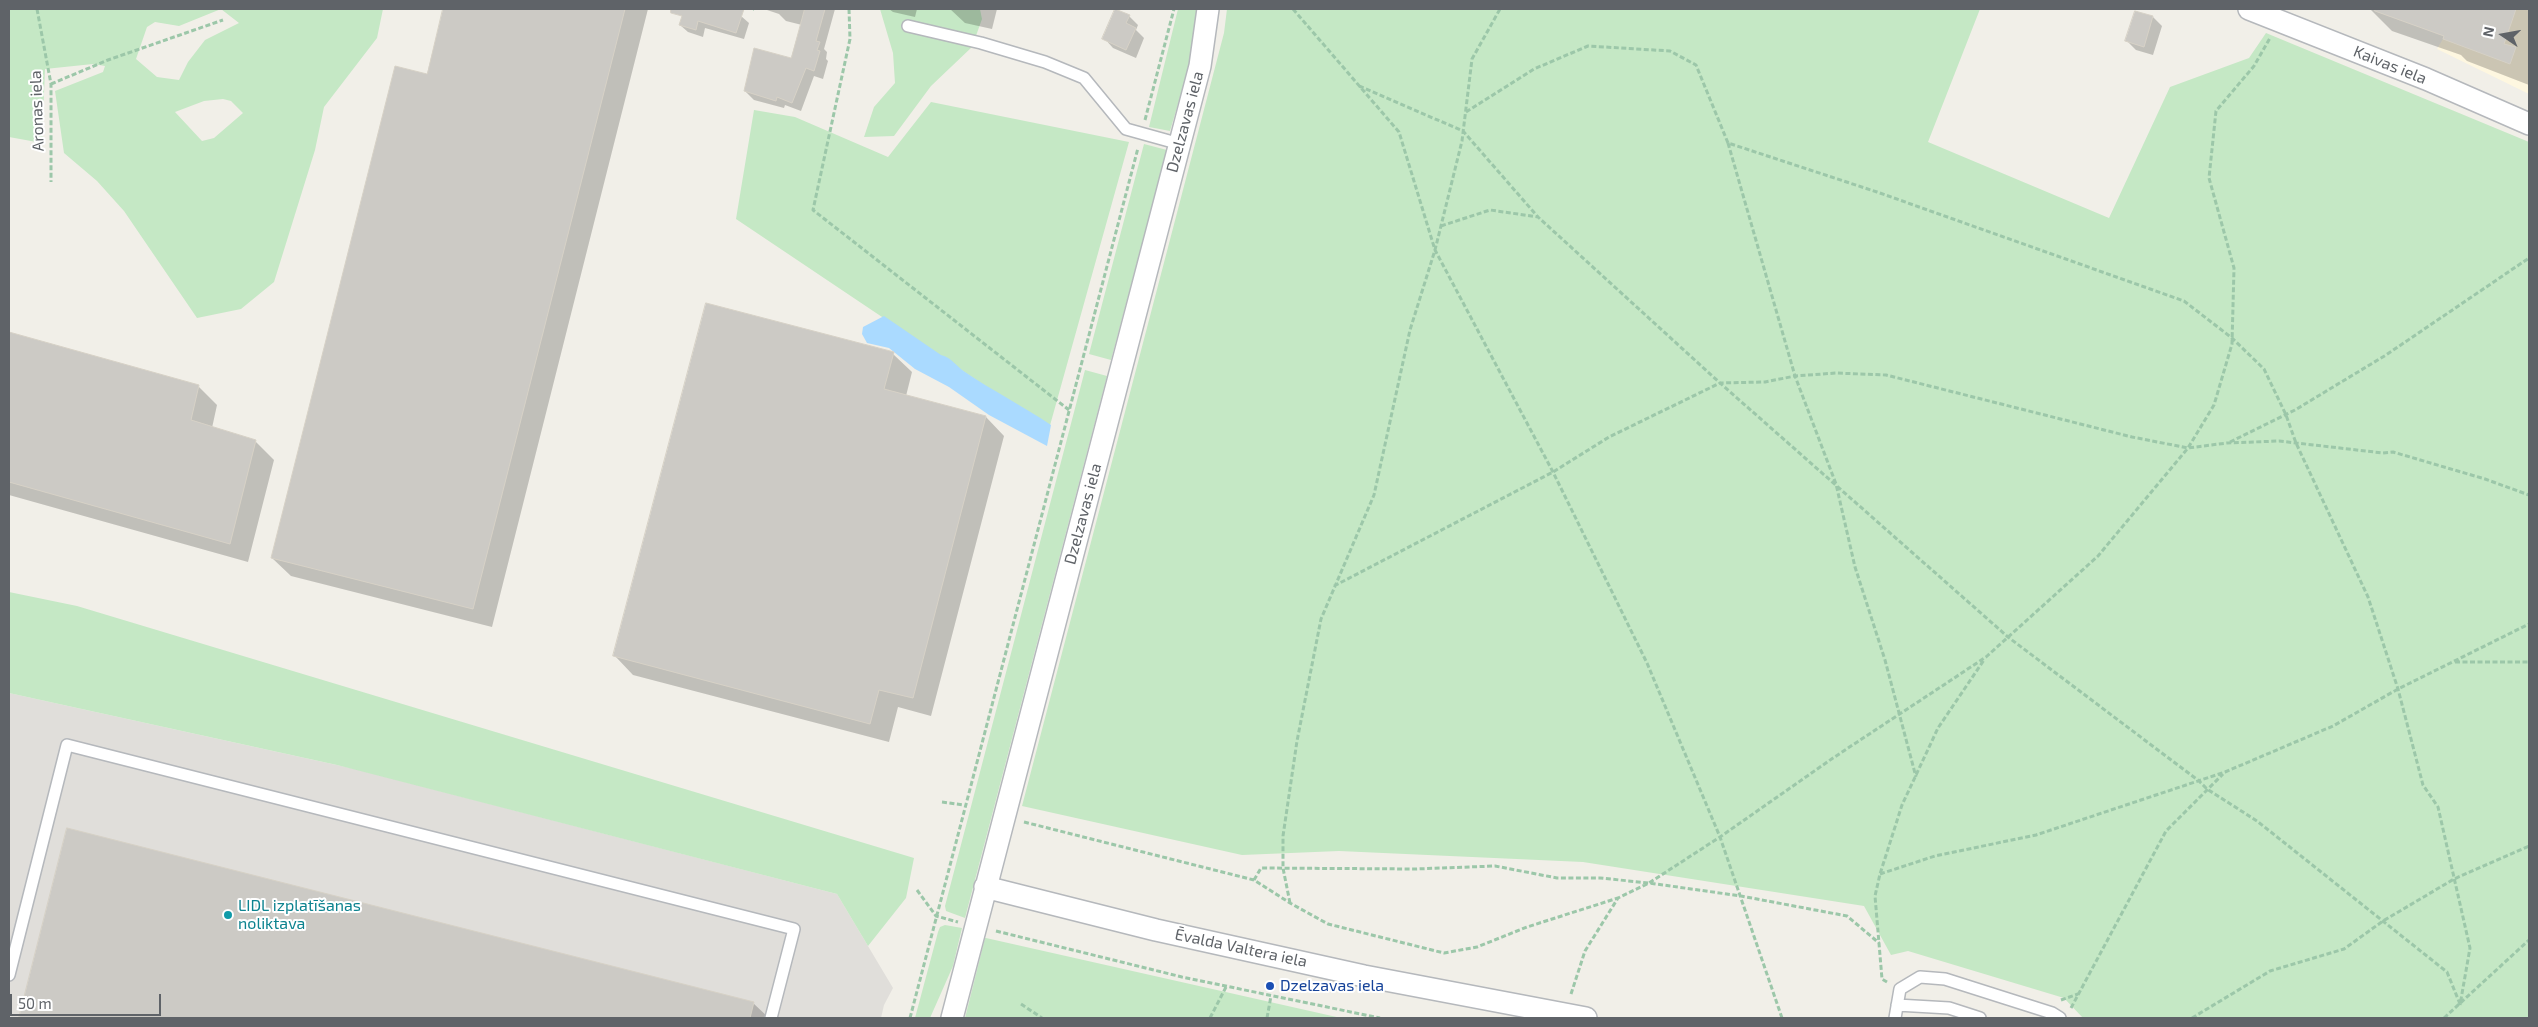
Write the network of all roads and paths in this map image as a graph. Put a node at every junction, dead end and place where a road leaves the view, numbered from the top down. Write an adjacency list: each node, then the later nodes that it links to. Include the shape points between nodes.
1 (37, 9): 11 (path, Aronas iela)
2 (849, 9): 27 (path, via 850,39 813,210)
3 (1174, 9): 16 (path)
4 (1208, 9): 18 (street, Dzelzavas iela, via 1200,66)
5 (1293, 9): 12 (path)
6 (1500, 9): 13 (path, via 1472,60)
7 (2249, 9): 9 (street, Kaivas iela)
8 (223, 20): 11 (path, via 108,60)
9 (2280, 21): 14 (street, Kaivas iela); 24 (path, via 2254,66 2216,111 2209,178 2234,268)
10 (908, 26): 16 (lane, via 981,43 1045,62 1084,78 1126,129)
11 (51, 84): 19 (path, Aronas iela)
12 (1359, 86): 15 (path); 22 (path, via 1399,132)
13 (1466, 112): 15 (path); 17 (path, via 1534,69 1588,46 1670,51 1696,65)
14 (2529, 124)
15 (1463, 131): 20 (path); 21 (path)
16 (1141, 134): 18 (lane); 27 (path)
17 (1728, 143): 24 (path, via 2184,301); 25 (path)
18 (1180, 144): 49 (street, Dzelzavas iela)
19 (51, 182)
20 (1538, 217): 21 (path, via 1490,210); 26 (path)
21 (1440, 226): 22 (path)
22 (1434, 250): 32 (path); 35 (path, via 1410,330 1374,495)
23 (2529, 258): 28 (path, via 2386,355)
24 (2232, 338): 28 (path, via 2264,369); 31 (path, via 2214,405)
25 (1795, 376): 26 (path, via 1765,382); 31 (path, via 1836,373 1886,376); 33 (path)
26 (1720, 383): 32 (path, via 1609,437); 33 (path)
27 (1069, 410): 48 (path)
28 (2286, 415): 29 (path); 30 (path)
29 (2227, 443): 30 (path); 31 (path)
30 (2296, 443): 34 (path, via 2393,452); 41 (path, via 2368,597)
31 (2188, 448): 37 (path, via 2098,556)
32 (1553, 472): 35 (path); 50 (path, via 1646,663)
33 (1836, 484): 37 (path); 42 (path, via 1855,567)
34 (2529, 495)
35 (1334, 586): 52 (path, via 1321,619 1297,742 1283,836)
36 (2529, 624): 39 (path)
37 (2008, 637): 38 (path); 45 (path)
38 (1986, 657): 42 (path); 44 (path, via 1938,728)
39 (2452, 662): 40 (path); 41 (path)
40 (2529, 662)
41 (2398, 689): 43 (path, via 2333,726); 54 (path, via 2423,785 2438,807)
42 (1899, 715): 44 (path); 50 (path)
43 (2225, 772): 45 (path); 46 (path)
44 (1916, 777): 53 (path, via 1902,805)
45 (2199, 781): 46 (path); 53 (path, via 2036,835 1935,856)
46 (2207, 790): 63 (path, via 2257,821); 70 (path, via 2166,831)
47 (942, 802): 48 (path)
48 (964, 805): 62 (path)
49 (1004, 818): 55 (path); 57 (street, Dzelzavas iela)
50 (1720, 837): 56 (path); 59 (path)
51 (2529, 846): 54 (path)
52 (1283, 868): 55 (path, via 1261,868); 56 (path, via 1495,866 1557,878); 61 (path)
53 (1880, 874): 66 (path, via 1875,896)
54 (2454, 879): 63 (path); 75 (path, via 2470,948)
55 (1254, 880): 61 (path)
56 (1649, 883): 59 (path); 60 (path)
57 (985, 887): 64 (street, Dzelzavas iela); 77 (street, Ēvalda Valtera iela, via 1156,930 1354,974)
58 (917, 890): 62 (path)
59 (1741, 896): 66 (path, via 1847,916); 85 (path)
60 (1618, 898): 61 (path, via 1477,947 1444,953 1328,924); 77 (path, via 1585,952 1572,988)
61 (1290, 903)
62 (936, 916): 64 (path); 79 (path)
63 (2383, 921): 75 (path, via 2447,972); 88 (path, via 2344,949 2270,971)
64 (975, 926): 68 (path); 80 (street, Dzelzavas iela)
65 (2529, 940): 75 (path)
66 (1879, 944): 69 (path, via 1882,979)
67 (9, 974): 78 (lane, via 67,745 794,929)
68 (1226, 986): 71 (path); 82 (path)
69 (1900, 989): 74 (lane); 76 (lane, via 1920,977 1945,979)
70 (2078, 994): 72 (path); 76 (path)
71 (1271, 996): 83 (path); 84 (path)
72 (2053, 1000)
73 (1021, 1004): 81 (path)
74 (1897, 1005): 86 (lane); 87 (lane, via 1949,1008)
75 (2460, 1005): 89 (path)
76 (2065, 1014)
77 (1573, 1017)
78 (771, 1018)
79 (910, 1018)
80 (952, 1018)
81 (1042, 1018)
82 (1210, 1018)
83 (1267, 1018)
84 (1380, 1018)
85 (1782, 1018)
86 (1895, 1018)
87 (1980, 1018)
88 (2192, 1018)
89 (2444, 1018)

